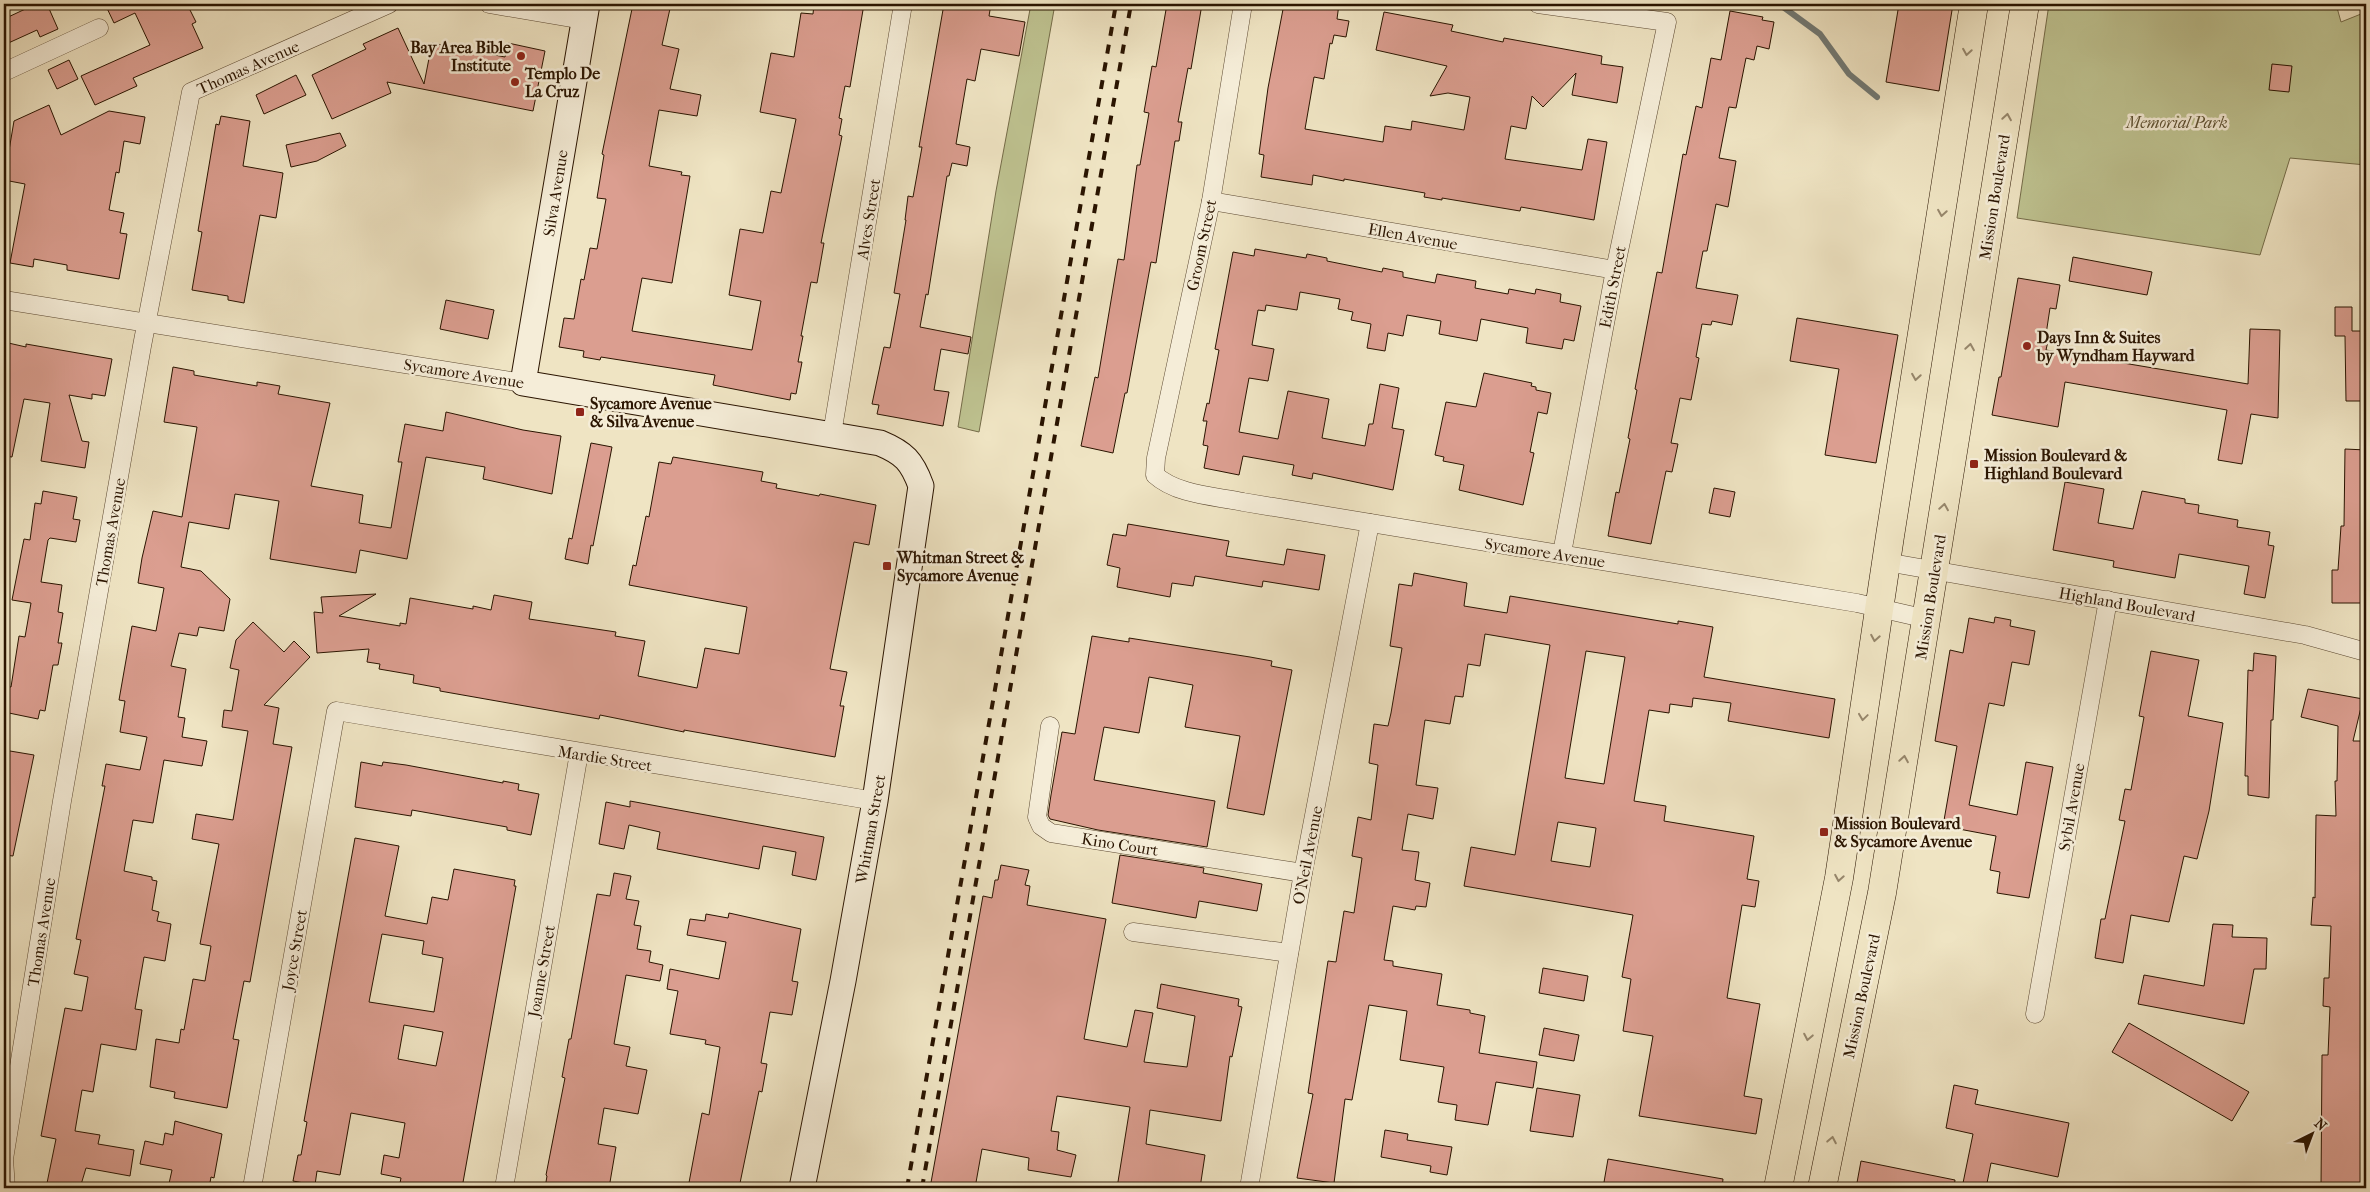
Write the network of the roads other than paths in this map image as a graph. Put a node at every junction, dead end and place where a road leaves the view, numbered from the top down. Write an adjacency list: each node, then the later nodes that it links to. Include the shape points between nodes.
1 (389, 4): 14 (street, Thomas Avenue, via 191,92)
2 (489, 4): 8 (street)
3 (903, 4): 16 (street, Alves Street)
4 (1243, 4): 11 (street, Groom Street)
5 (1538, 4): 12 (street, Edith Street, via 1668,22)
6 (1974, 4): 21 (main road, one-way to 21)
7 (2024, 4): 22 (main road, Mission Boulevard, one-way to 7)
8 (585, 12): 15 (street, Silva Avenue)
9 (99, 28): 10 (street)
10 (4, 72)
11 (1211, 201): 12 (street, Ellen Avenue); 18 (street, Groom Street, via 1156,458 1155,475)
12 (1615, 270): 20 (street, Edith Street)
13 (4, 300): 14 (street, Sycamore Avenue)
14 (147, 323): 15 (street, Sycamore Avenue); 35 (street, Thomas Avenue, via 62,801 4,1159)
15 (524, 383): 16 (street, Sycamore Avenue)
16 (832, 434): 17 (street, Sycamore Avenue, via 880,443 897,450)
17 (914, 468): 30 (street, Whitman Street, via 921,486 919,507)
18 (1163, 482): 19 (street, Sycamore Avenue, via 1194,492)
19 (1370, 523): 20 (street, Sycamore Avenue); 31 (street, O'Neil Avenue)
20 (1562, 553): 24 (street, Sycamore Avenue)
21 (1886, 562): 22 (street, Highland Boulevard); 24 (main road)
22 (1934, 572): 23 (street, Highland Boulevard); 25 (main road, Mission Boulevard)
23 (2108, 600): 26 (street, Highland Boulevard, via 2305,635); 34 (street, Sybil Avenue)
24 (1880, 608): 25 (street, Sycamore Avenue); 40 (main road, one-way to 40, via 1839,878)
25 (1927, 618): 41 (main road, Mission Boulevard, one-way to 25, via 1882,893)
26 (2366, 652)
27 (336, 712): 29 (street, Mardie Street); 36 (street, Joyce Street)
28 (1050, 726): 31 (street, Kino Court, via 1037,817 1041,826 1051,833)
29 (579, 754): 30 (street, Mardie Street); 37 (street, Joanne Street)
30 (875, 801): 38 (street, Whitman Street, via 844,981)
31 (1303, 873): 33 (street, O'Neil Avenue)
32 (1133, 932): 33 (street)
33 (1289, 953): 39 (street, O'Neil Avenue)
34 (2034, 1014)
35 (6, 1188)
36 (252, 1188)
37 (504, 1188)
38 (802, 1188)
39 (1248, 1188)
40 (1778, 1188)
41 (1822, 1188)

